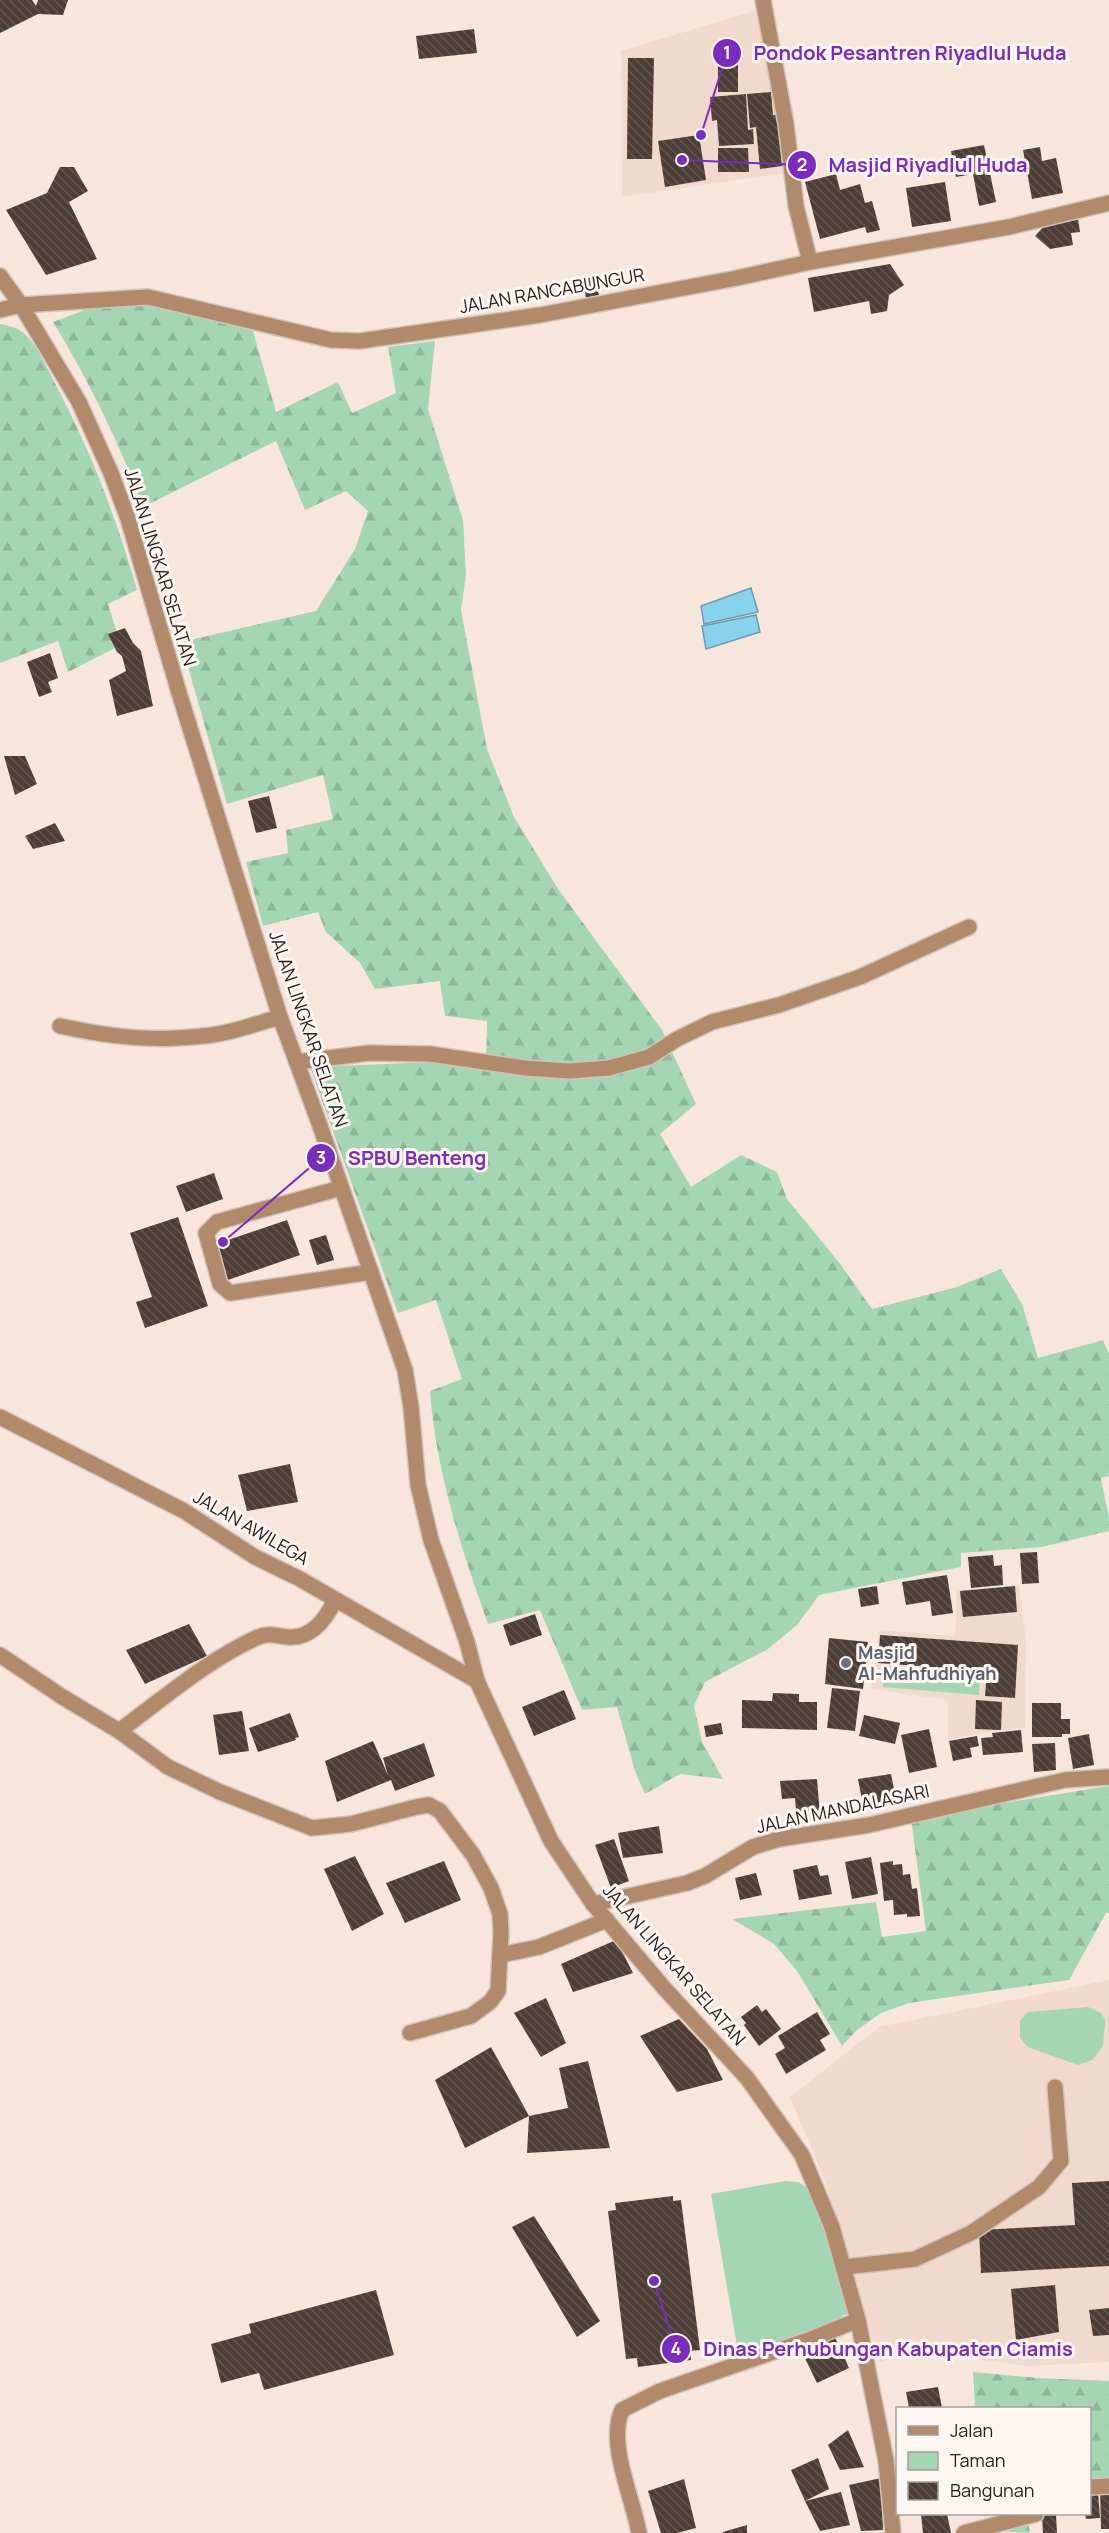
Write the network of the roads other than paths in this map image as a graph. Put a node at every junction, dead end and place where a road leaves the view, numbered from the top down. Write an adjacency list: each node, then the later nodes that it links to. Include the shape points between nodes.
1 (763, 0): 3 (street, via 786,124 796,206)
2 (1109, 203): 3 (street, JALAN RANCABUNGUR, via 1009,227)
3 (810, 262): 5 (street, JALAN RANCABUNGUR, via 540,315 360,341 331,340 147,297)
4 (0, 276): 5 (street, JALAN LINGKAR SELATAN)
5 (21, 305): 6 (street, JALAN RANCABUNGUR); 8 (street, JALAN LINGKAR SELATAN, via 79,402 128,519)
6 (0, 310)
7 (969, 927): 10 (street, via 860,977 779,1005 712,1022 649,1057 609,1068 525,1068 429,1054 369,1053)
8 (280, 1017): 9 (street, via 214,1035 166,1038 128,1039); 10 (street, JALAN LINGKAR SELATAN)
9 (60, 1026)
10 (297, 1062): 11 (street, JALAN LINGKAR SELATAN)
11 (341, 1188): 12 (street, JALAN LINGKAR SELATAN); 12 (street, via 216,1222 206,1233 219,1284 230,1293)
12 (371, 1272): 16 (street, JALAN LINGKAR SELATAN, via 405,1370 418,1485 429,1529)
13 (0, 1417): 14 (street, JALAN AWILEGA, via 184,1511 255,1557)
14 (335, 1600): 16 (street, JALAN AWILEGA); 17 (street, via 328,1615 305,1635 257,1637 210,1664)
15 (0, 1655): 17 (street)
16 (477, 1681): 19 (street, JALAN LINGKAR SELATAN, via 551,1841)
17 (119, 1731): 21 (street, via 168,1767 312,1828 351,1824 429,1805 440,1811 473,1855 491,1888 500,1914)
18 (1109, 1777): 19 (street, JALAN MANDALASARI, via 1065,1780 869,1825 779,1839 753,1847 687,1883)
19 (593, 1904): 20 (street, JALAN LINGKAR SELATAN)
20 (607, 1920): 21 (street, via 539,1947); 24 (street, JALAN LINGKAR SELATAN, via 747,2078 802,2155)
21 (501, 1955): 22 (street, via 498,1991 490,2002 471,2016)
22 (410, 2033)
23 (1055, 2086): 24 (street, via 1061,2162 1039,2187 971,2233 915,2259)
24 (844, 2267): 25 (street, JALAN LINGKAR SELATAN)
25 (858, 2320): 29 (street, via 660,2391 622,2410 618,2447); 30 (street, JALAN LINGKAR SELATAN, via 886,2461)
26 (1109, 2486): 27 (street)
27 (1091, 2487)
28 (1032, 2515): 31 (street)
29 (639, 2533)
30 (893, 2533)
31 (964, 2533)

